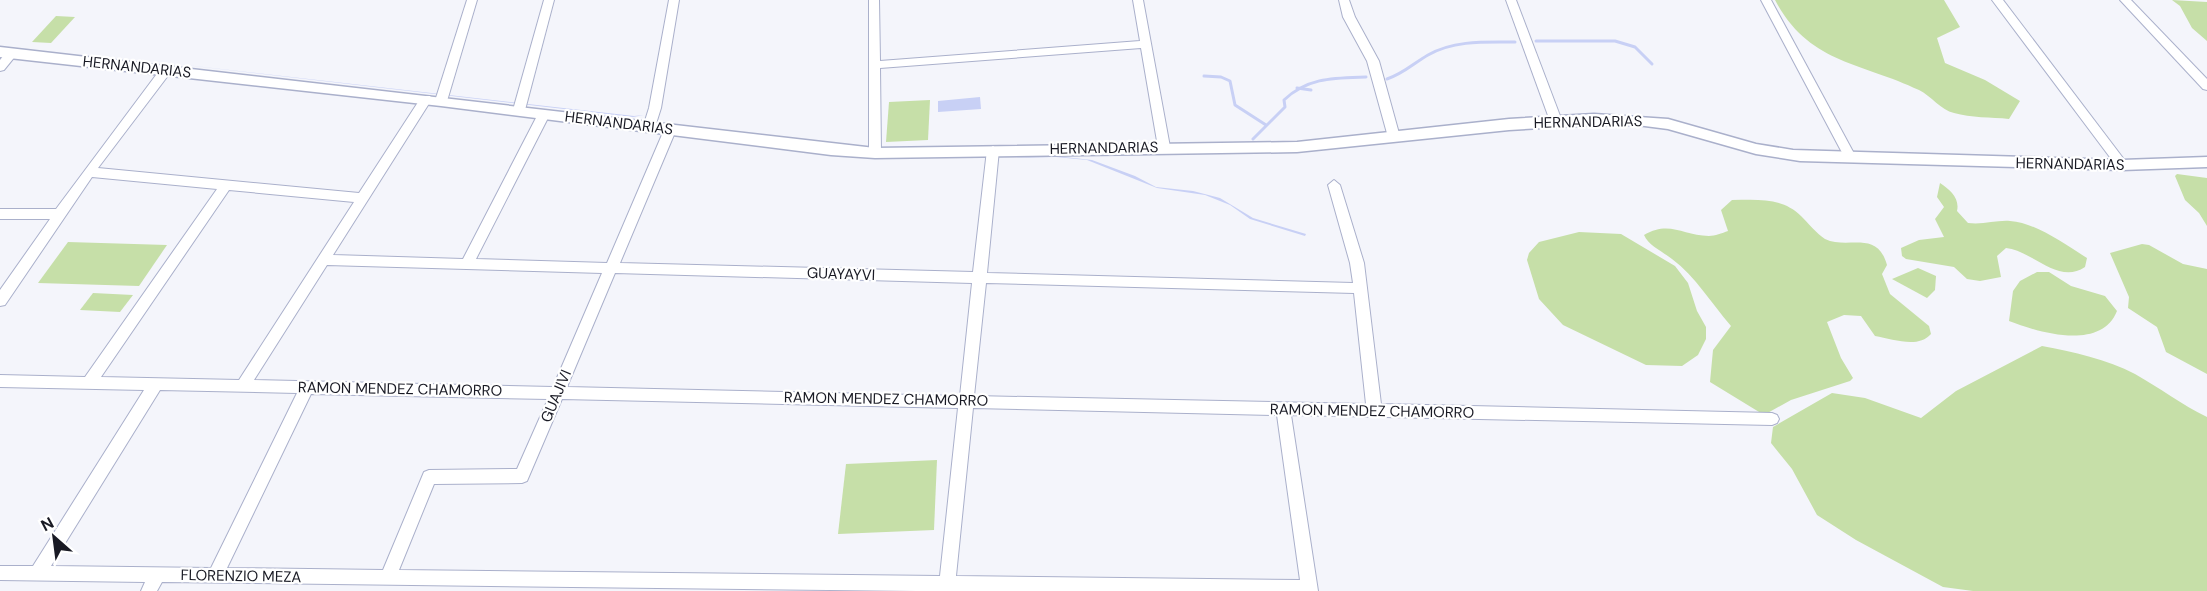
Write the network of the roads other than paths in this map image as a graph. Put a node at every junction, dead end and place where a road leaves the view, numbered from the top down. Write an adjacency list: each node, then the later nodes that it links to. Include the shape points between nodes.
1 (471, 0): 18 (street)
2 (549, 0): 19 (street)
3 (674, 0): 22 (street)
4 (874, 0): 13 (street)
5 (1138, 0): 11 (street)
6 (1344, 0): 24 (street, via 1373,62)
7 (1510, 0): 21 (street)
8 (1766, 0): 28 (street)
9 (1997, 0): 30 (street)
10 (2125, 0): 16 (street)
11 (1146, 44): 13 (street); 25 (street)
12 (6, 53): 14 (street); 15 (street, HERNANDARIAS)
13 (875, 65): 27 (street)
14 (0, 67)
15 (166, 70): 17 (street, HERNANDARIAS); 31 (street)
16 (2207, 86)
17 (426, 99): 18 (street, HERNANDARIAS); 34 (street)
18 (441, 101): 19 (street, HERNANDARIAS)
19 (519, 110): 20 (street, HERNANDARIAS)
20 (544, 114): 22 (street, HERNANDARIAS); 38 (street)
21 (1556, 122): 24 (street, HERNANDARIAS); 28 (street, HERNANDARIAS, via 1660,122 1758,150)
22 (650, 127): 23 (street, HERNANDARIAS)
23 (670, 130): 27 (street, HERNANDARIAS); 39 (street, GUAJIVI)
24 (1394, 137): 25 (street, HERNANDARIAS, via 1297,147)
25 (1164, 147): 26 (street, HERNANDARIAS)
26 (993, 150): 27 (street, HERNANDARIAS); 40 (street)
27 (875, 153)
28 (1851, 159): 30 (street, HERNANDARIAS)
29 (2207, 162): 30 (street, HERNANDARIAS)
30 (2122, 165)
31 (89, 172): 32 (street); 36 (street)
32 (226, 185): 34 (street); 44 (street)
33 (1334, 185): 41 (street)
34 (362, 198): 37 (street)
35 (0, 214): 36 (street)
36 (60, 214): 42 (street)
37 (323, 260): 38 (street, GUAYAYVI); 46 (street)
38 (467, 264): 39 (street, GUAYAYVI)
39 (611, 268): 40 (street, GUAYAYVI); 48 (street, GUAJIVI)
40 (980, 278): 41 (street, GUAYAYVI); 49 (street)
41 (1359, 288): 51 (street)
42 (0, 301)
43 (0, 381): 44 (street, RAMON MENDEZ CHAMORRO)
44 (89, 383): 45 (street, RAMON MENDEZ CHAMORRO)
45 (156, 384): 46 (street, RAMON MENDEZ CHAMORRO); 54 (street)
46 (243, 386): 47 (street, RAMON MENDEZ CHAMORRO)
47 (307, 387): 48 (street, RAMON MENDEZ CHAMORRO); 56 (street)
48 (558, 393): 49 (street, RAMON MENDEZ CHAMORRO); 57 (street, GUAJIVI, via 522,476 429,477)
49 (966, 401): 50 (street, RAMON MENDEZ CHAMORRO); 59 (street)
50 (1283, 409): 51 (street, RAMON MENDEZ CHAMORRO); 65 (street)
51 (1374, 410): 52 (street, RAMON MENDEZ CHAMORRO)
52 (1772, 419)
53 (0, 573): 54 (street, FLORENZIO MEZA)
54 (37, 574): 55 (street, FLORENZIO MEZA)
55 (157, 575): 56 (street, FLORENZIO MEZA); 66 (street)
56 (214, 576): 58 (street, FLORENZIO MEZA)
57 (388, 578): 58 (street, FLORENZIO MEZA); 60 (street, FLORENZIO MEZA)
58 (321, 584)
59 (947, 584): 62 (street, FLORENZIO MEZA); 63 (street, FLORENZIO MEZA)
60 (487, 585): 61 (street, FLORENZIO MEZA)
61 (657, 586): 62 (street, FLORENZIO MEZA)
62 (824, 587)
63 (993, 588): 64 (street, FLORENZIO MEZA)
64 (1161, 588): 65 (street, FLORENZIO MEZA)
65 (1310, 589)
66 (149, 591)

